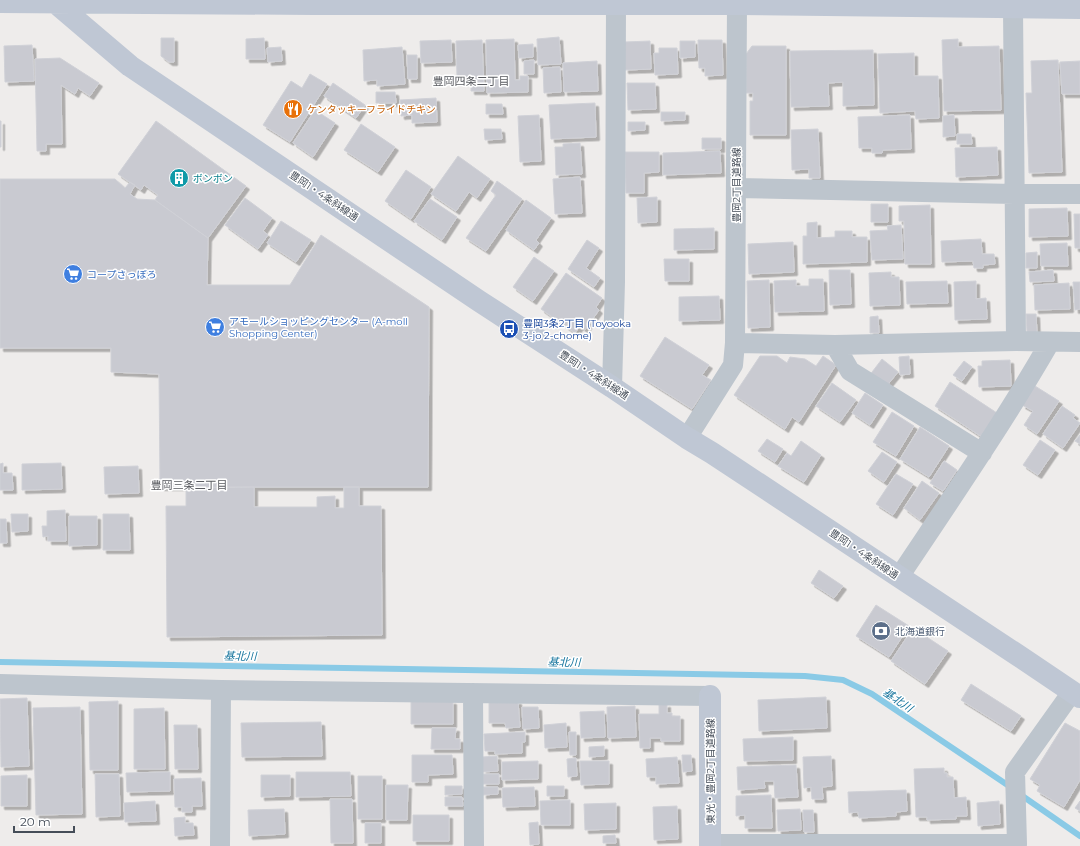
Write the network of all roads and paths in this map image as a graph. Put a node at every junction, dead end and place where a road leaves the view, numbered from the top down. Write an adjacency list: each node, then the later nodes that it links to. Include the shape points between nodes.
1 (0, 2): 2 (street)
2 (56, 2): 3 (street); 16 (street, 豊岡1・4条斜線通, via 130,66 479,301)
3 (314, 2): 5 (street)
4 (731, 3): 5 (street); 6 (street); 8 (street, 豊岡2丁目道路線)
5 (616, 4): 16 (street)
6 (1012, 8): 7 (street); 9 (street)
7 (1080, 8)
8 (736, 188): 9 (street); 14 (street, 豊岡2丁目道路線)
9 (1014, 194): 10 (street); 11 (street)
10 (1080, 194)
11 (1016, 341): 12 (street); 15 (street)
12 (1050, 342): 13 (street); 18 (street)
13 (1080, 342)
14 (735, 343): 15 (street); 17 (street, 豊岡2丁目道路線, via 733,365)
15 (835, 345): 18 (street, via 850,371)
16 (612, 386): 17 (street, 豊岡1・4条斜線通)
17 (687, 438): 19 (street, 豊岡1・4条斜線通)
18 (982, 453): 19 (street)
19 (899, 577): 23 (street, 豊岡1・4条斜線通)
20 (0, 684): 21 (street)
21 (221, 690): 22 (street); 26 (street)
22 (473, 693): 24 (street); 27 (street)
23 (1076, 695): 25 (street, via 1015,772 1017,844)
24 (710, 696): 25 (street, 東光・豊岡2丁目道路線)
25 (710, 845)
26 (220, 846)
27 (474, 846)

